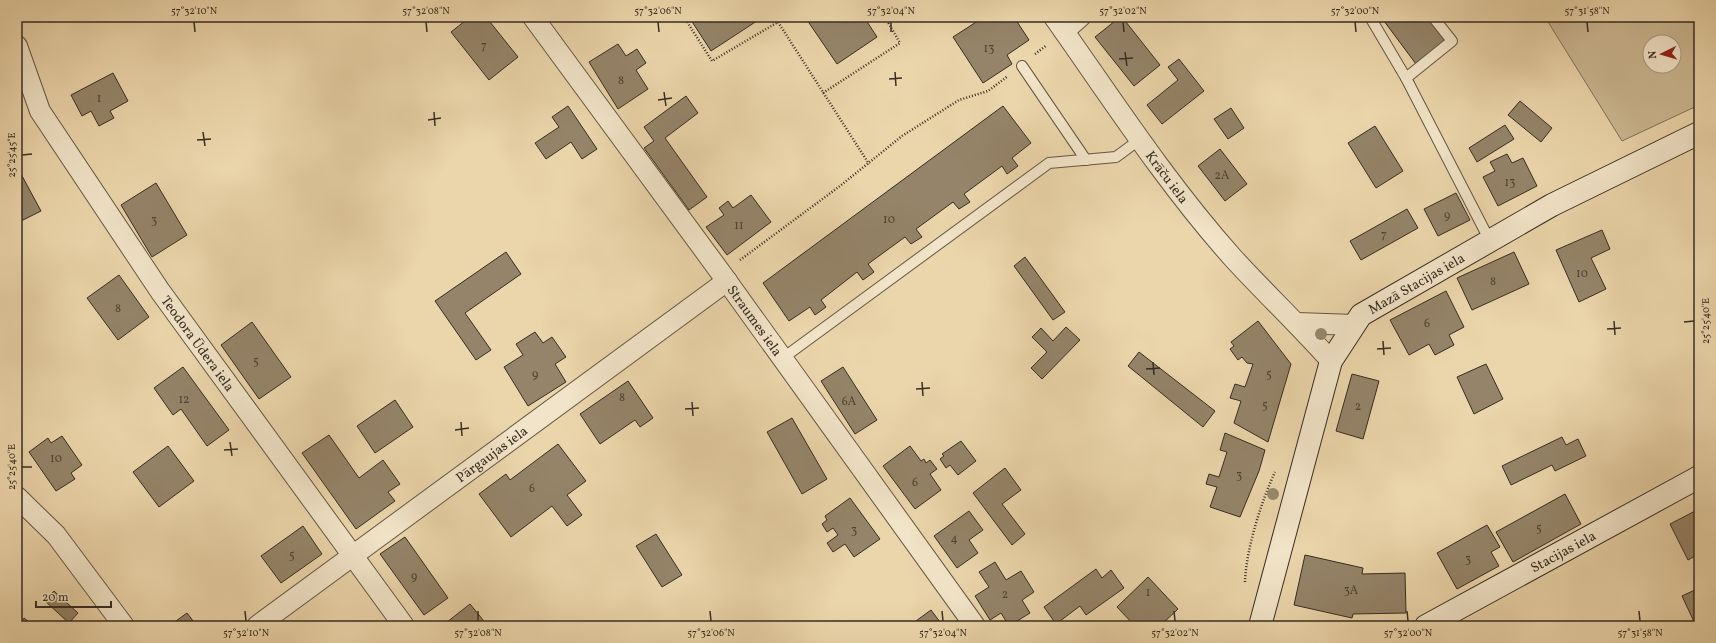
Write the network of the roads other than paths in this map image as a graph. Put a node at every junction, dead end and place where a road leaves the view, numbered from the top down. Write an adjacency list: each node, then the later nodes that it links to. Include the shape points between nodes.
1 (533, 17): 13 (street, Straumes iela)
2 (1080, 17): 5 (street)
3 (1370, 17): 8 (lane)
4 (1433, 17): 8 (lane, via 1452,41)
5 (1059, 24): 10 (street, Krāču iela)
6 (17, 46): 20 (street, Teodora Ūdera iela, via 40,111 160,291)
7 (1022, 66): 11 (lane)
8 (1406, 78): 12 (lane)
9 (1699, 133): 12 (main road, Mazā Stacijas iela, via 1552,205)
10 (1139, 140): 11 (lane, via 1116,157); 14 (street, Krāču iela, via 1233,258)
11 (1086, 160): 16 (lane, via 1049,163)
12 (1490, 241): 15 (main road, Mazā Stacijas iela, via 1361,315)
13 (724, 277): 16 (street, Straumes iela); 20 (street, Pārgaujas iela)
14 (1297, 323): 15 (street); 17 (street, Krāču iela)
15 (1355, 325): 17 (main road, Mazā Stacijas iela)
16 (783, 358): 24 (street, Straumes iela)
17 (1331, 361): 25 (main road, Mazā Stacijas iela)
18 (1699, 477): 26 (main road, Stacijas iela)
19 (17, 497): 21 (street, via 56,535)
20 (352, 555): 22 (street, Pārgaujas iela); 23 (street, Teodora Ūdera iela)
21 (124, 626)
22 (257, 626)
23 (404, 626)
24 (975, 626)
25 (1260, 626)
26 (1426, 626)

